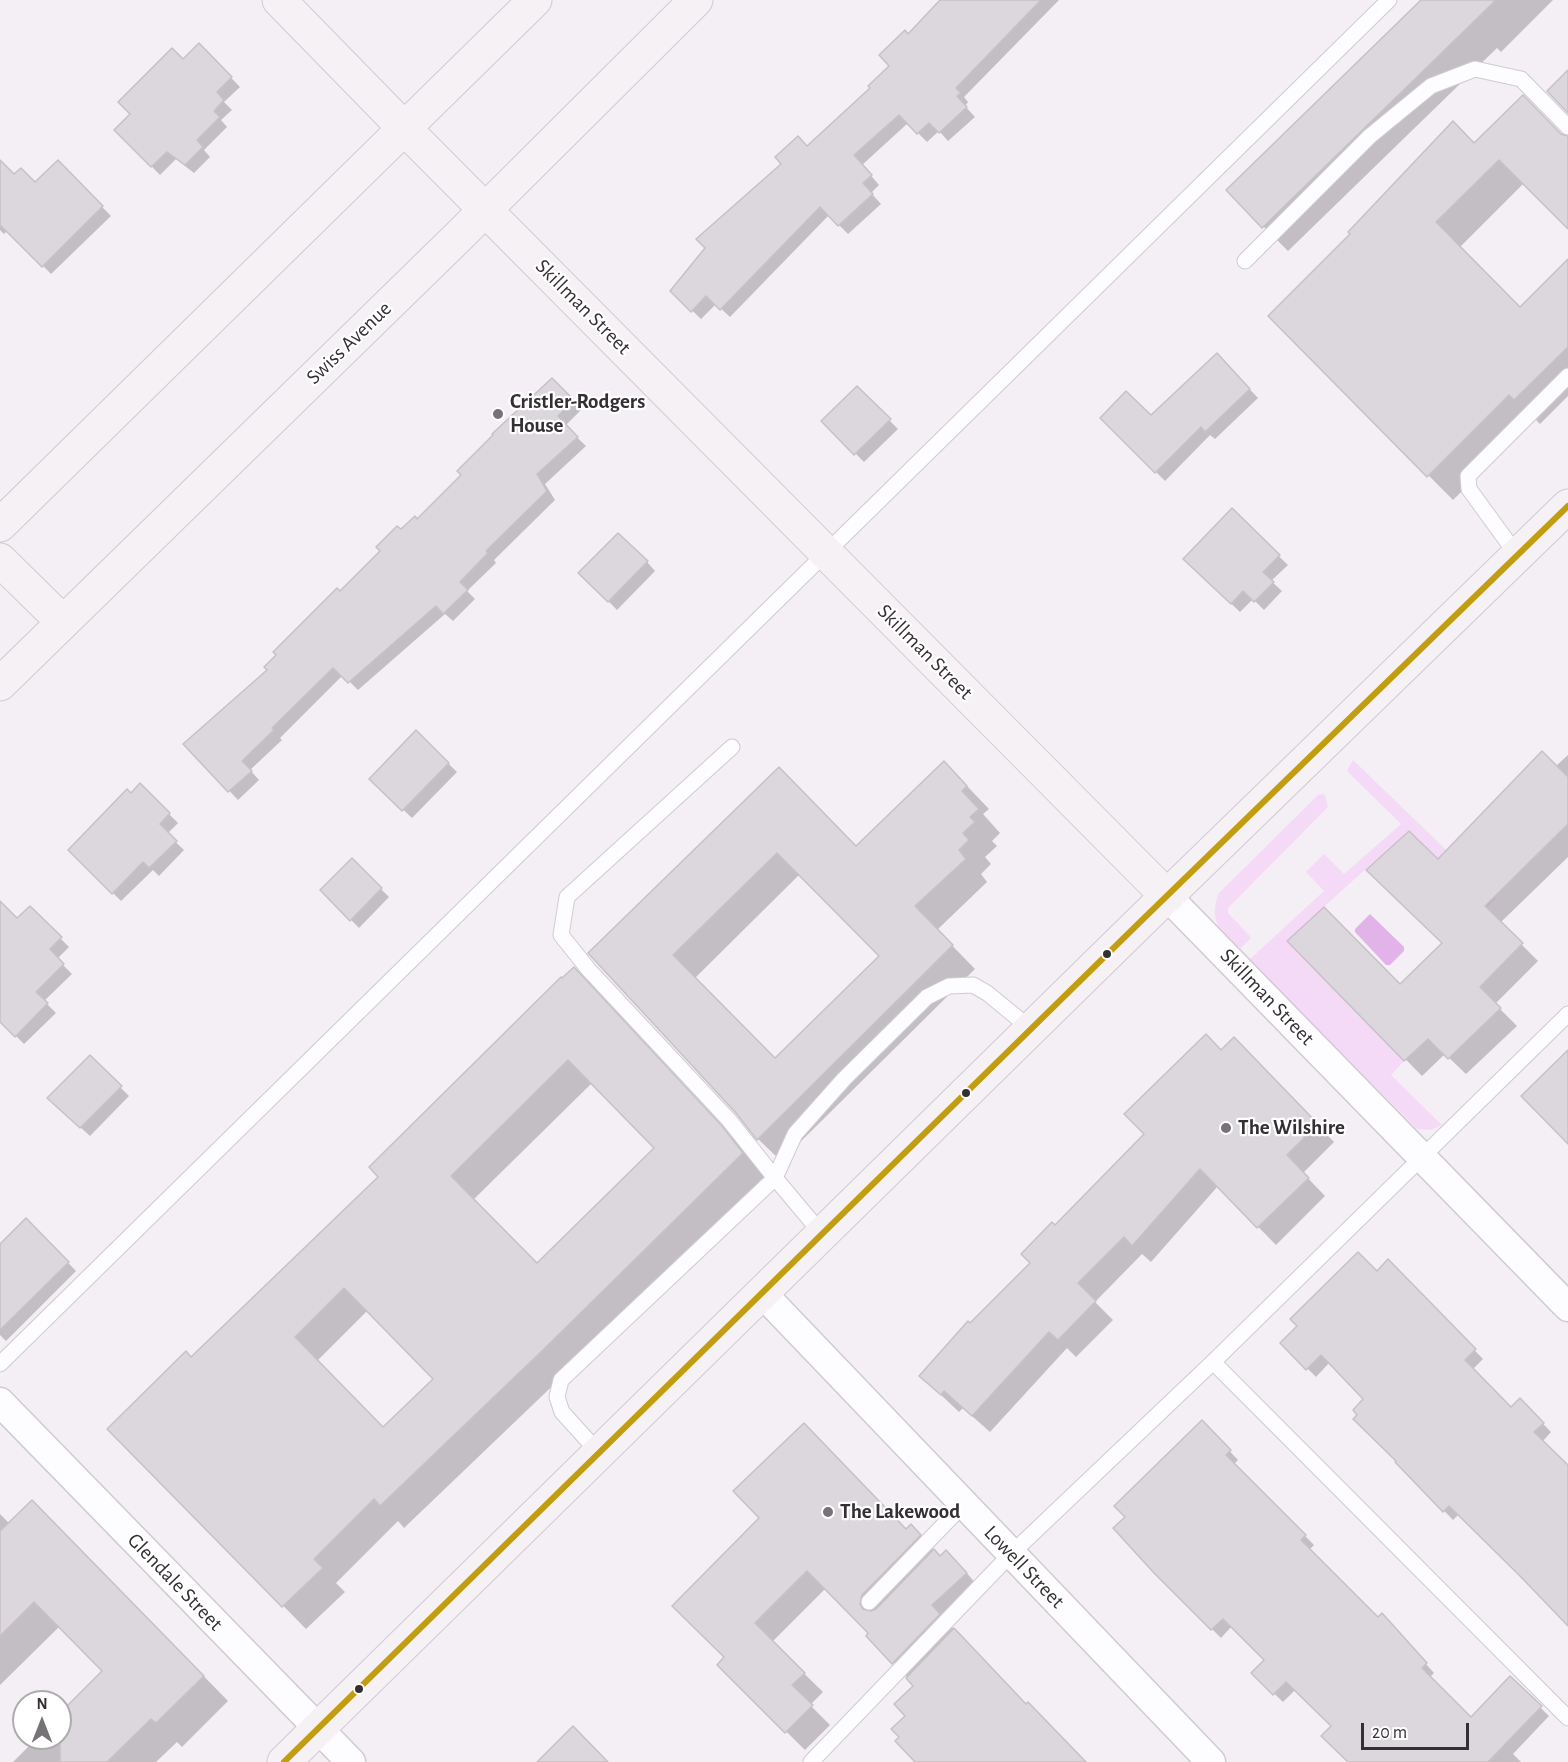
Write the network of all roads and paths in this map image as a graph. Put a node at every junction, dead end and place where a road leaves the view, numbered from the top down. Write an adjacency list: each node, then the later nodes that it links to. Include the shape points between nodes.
1 (279, 0): 6 (street, Skillman Street)
2 (536, 0): 6 (street)
3 (696, 0): 7 (street, Swiss Avenue)
4 (1389, 0): 12 (lane)
5 (1568, 127): 8 (lane, via 1521,79 1475,69 1431,86 1370,136)
6 (404, 128): 7 (street, Skillman Street); 11 (street)
7 (486, 210): 12 (street, Skillman Street); 15 (street, Swiss Avenue)
8 (1245, 261)
9 (1568, 376): 13 (lane, via 1468,476 1469,489)
10 (1568, 506): 13 (street)
11 (0, 525)
12 (826, 553): 18 (street, Skillman Street); 27 (lane)
13 (1517, 555): 18 (street)
14 (0, 560): 15 (street)
15 (63, 622): 16 (street, Swiss Avenue)
16 (0, 684)
17 (732, 747): 22 (lane, via 567,897 561,935 588,970 729,1120)
18 (1167, 896): 20 (street); 21 (street, Skillman Street)
19 (1568, 1014): 21 (lane)
20 (1031, 1029): 22 (lane, via 973,985 949,986 927,997 795,1134); 23 (street)
21 (1422, 1157): 25 (street, Skillman Street); 26 (lane)
22 (775, 1178): 23 (lane); 29 (lane, via 561,1380 557,1397 562,1412)
23 (822, 1234): 24 (street)
24 (762, 1293): 29 (street); 30 (street, Lowell Street)
25 (1568, 1307)
26 (1213, 1362): 31 (lane); 33 (lane)
27 (0, 1364)
28 (0, 1402): 34 (street, Glendale Street)
29 (599, 1453): 34 (street)
30 (964, 1504): 31 (street, Lowell Street); 32 (lane)
31 (1011, 1554): 37 (lane); 38 (street, Lowell Street)
32 (869, 1602)
33 (1568, 1718)
34 (319, 1728): 35 (street); 36 (street, Glendale Street)
35 (284, 1762)
36 (351, 1762)
37 (811, 1762)
38 (1211, 1762)

